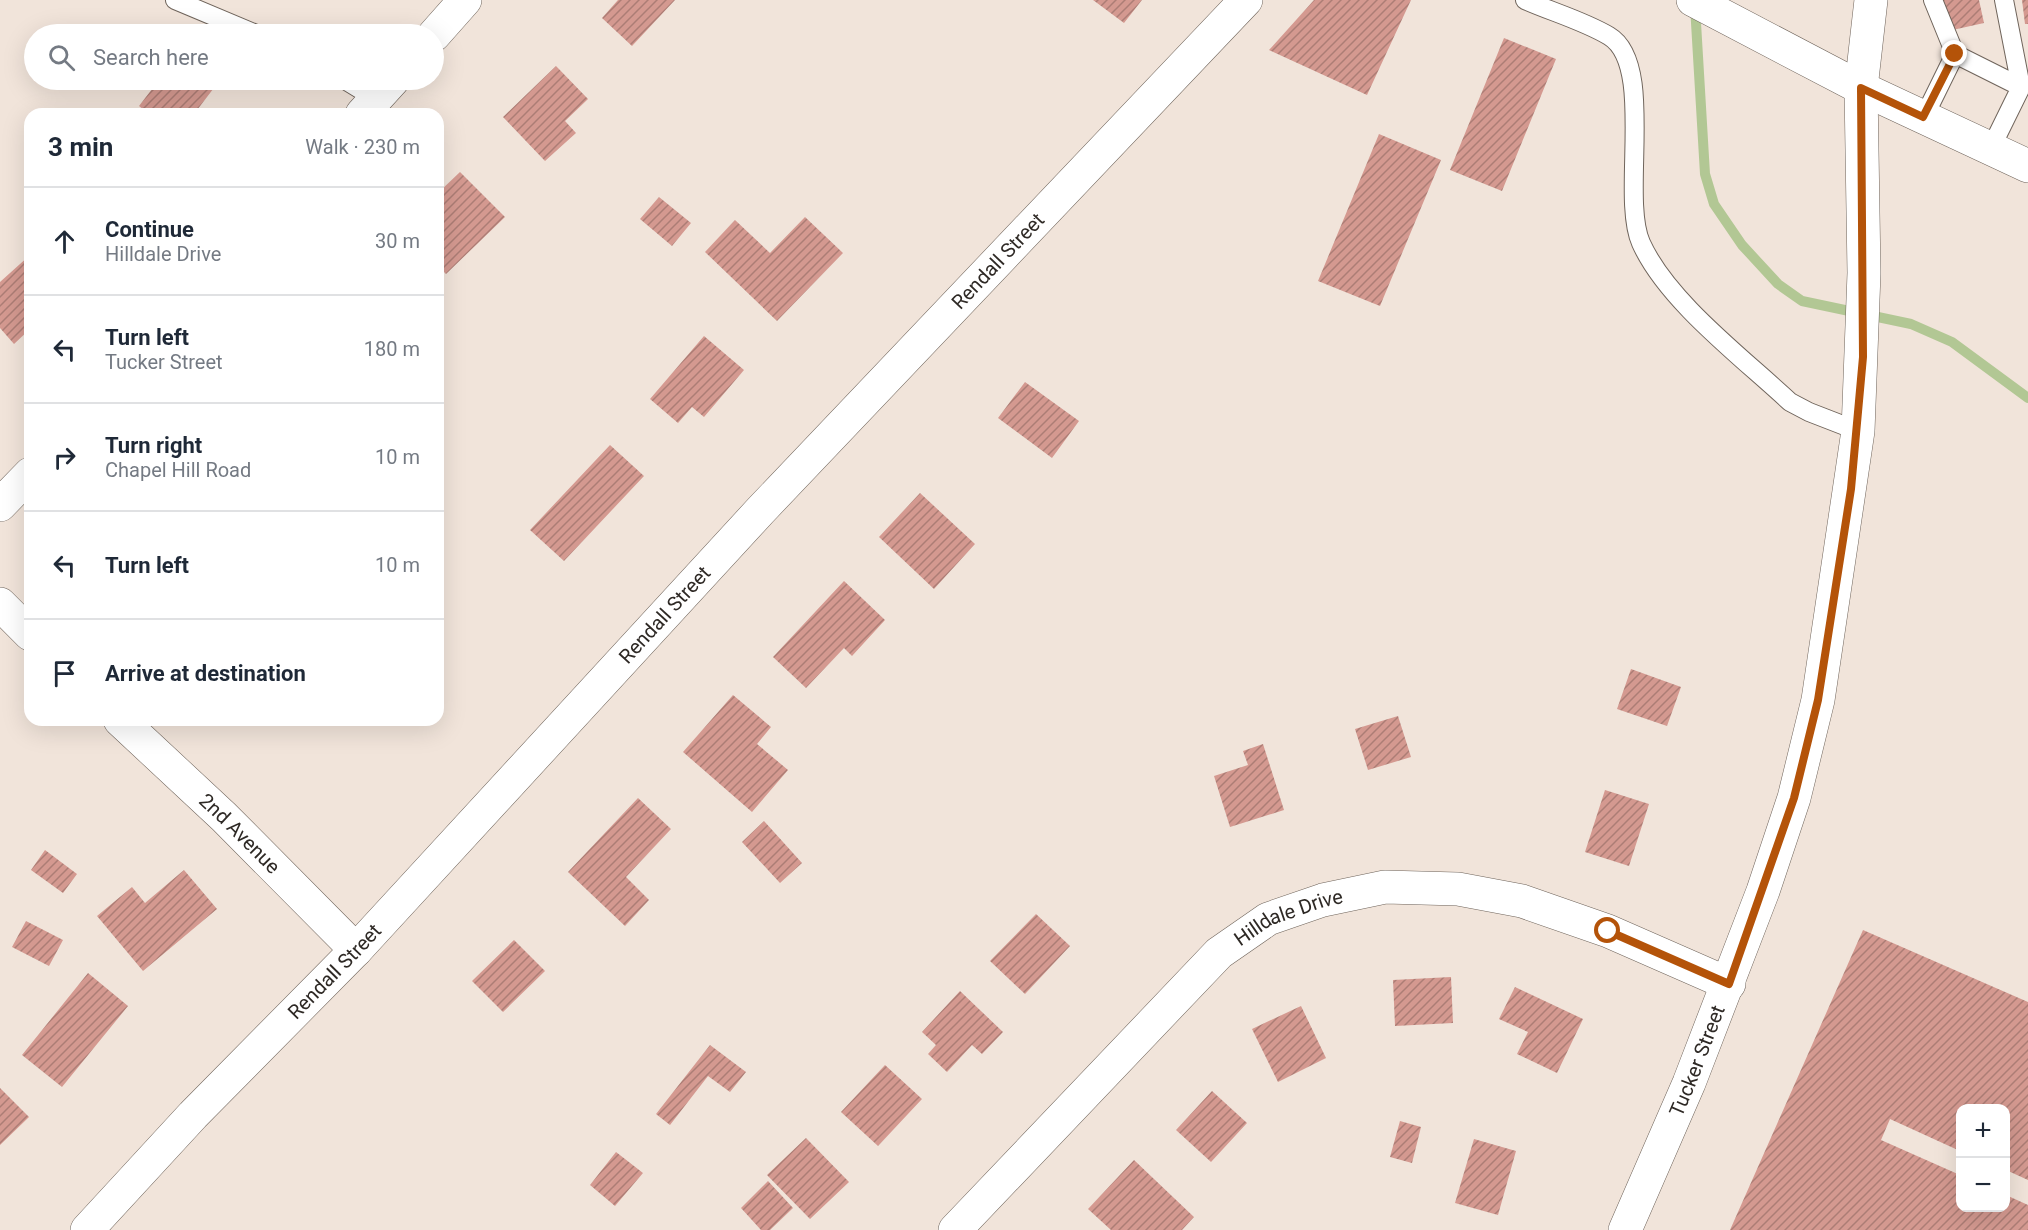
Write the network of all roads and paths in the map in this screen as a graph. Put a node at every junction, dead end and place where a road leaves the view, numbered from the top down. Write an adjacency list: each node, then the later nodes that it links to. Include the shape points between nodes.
1 (175, 0): 10 (lane)
2 (465, 0): 11 (street)
3 (1246, 0): 24 (street, Rendall Street, via 768,502)
4 (1525, 0): 9 (lane)
5 (1693, 0): 14 (street)
6 (1871, 0): 14 (street, Tucker Street)
7 (1933, 0): 12 (lane)
8 (2004, 0): 13 (lane)
9 (1565, 8): 18 (lane, via 1611,37 1623,50 1630,67 1635,125 1635,223 1642,244 1676,296 1790,402)
10 (232, 24)
11 (444, 24)
12 (1955, 54): 13 (lane); 15 (lane)
13 (2022, 87): 16 (lane)
14 (1861, 88): 15 (street); 18 (street, Tucker Street, via 1864,273)
15 (1923, 117): 16 (street)
16 (1991, 148): 17 (street)
17 (2028, 166)
18 (1858, 431): 25 (street, Tucker Street, via 1818,700 1794,798)
19 (24, 480): 20 (street)
20 (0, 505)
21 (0, 604): 22 (street)
22 (24, 628)
23 (126, 726): 24 (street, 2nd Avenue, via 224,817)
24 (356, 950): 26 (street, Rendall Street, via 193,1115)
25 (1729, 984): 27 (street, Hilldale Drive, via 1608,931 1522,901 1458,889 1385,887 1323,900 1268,920 1219,953); 28 (street, Tucker Street)
26 (87, 1230)
27 (955, 1230)
28 (1625, 1230)

